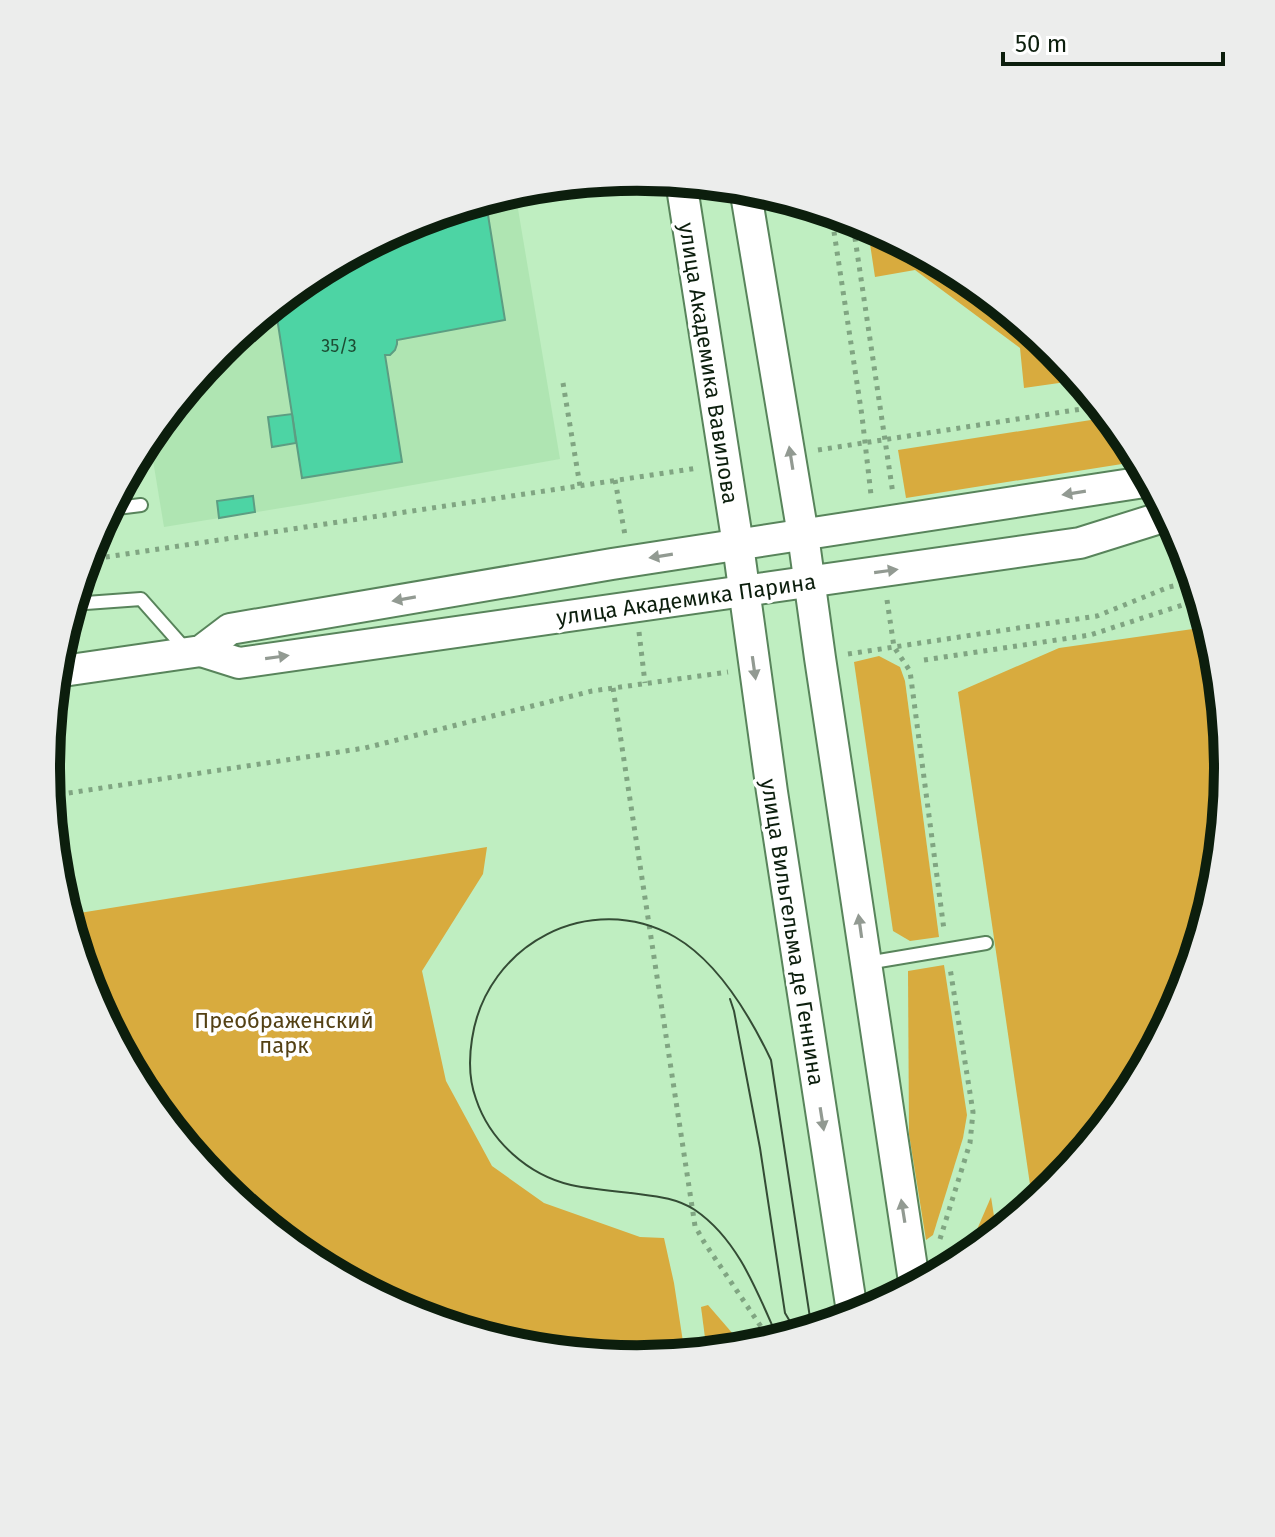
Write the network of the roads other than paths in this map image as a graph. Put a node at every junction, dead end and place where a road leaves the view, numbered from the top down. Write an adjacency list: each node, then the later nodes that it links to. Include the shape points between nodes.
1 (683, 193): 8 (street, улица Академика Вавилова)
2 (747, 202): 7 (street, one-way to 2)
3 (1139, 483): 7 (street, улица Академика Парина, one-way to 7)
4 (141, 505): 5 (lane)
5 (123, 507)
6 (1158, 519): 9 (street, улица Академика Парина, one-way to 6, via 1080,543)
7 (803, 535): 8 (street, улица Академика Парина); 9 (street)
8 (738, 545): 10 (street, улица Вильгельма де Геннина); 12 (street, улица Академика Парина, one-way to 12, via 230,629)
9 (809, 582): 10 (street, улица Академика Парина); 15 (street, one-way to 9)
10 (743, 591): 12 (street, улица Академика Парина, one-way to 10, via 239,663); 17 (street, улица Вильгельма де Геннина, one-way to 17)
11 (85, 603): 12 (lane, via 141,599)
12 (195, 652): 13 (street, улица Академика Парина)
13 (69, 670)
14 (986, 943): 15 (lane)
15 (865, 963): 16 (street, one-way to 15)
16 (913, 1276)
17 (851, 1305)

